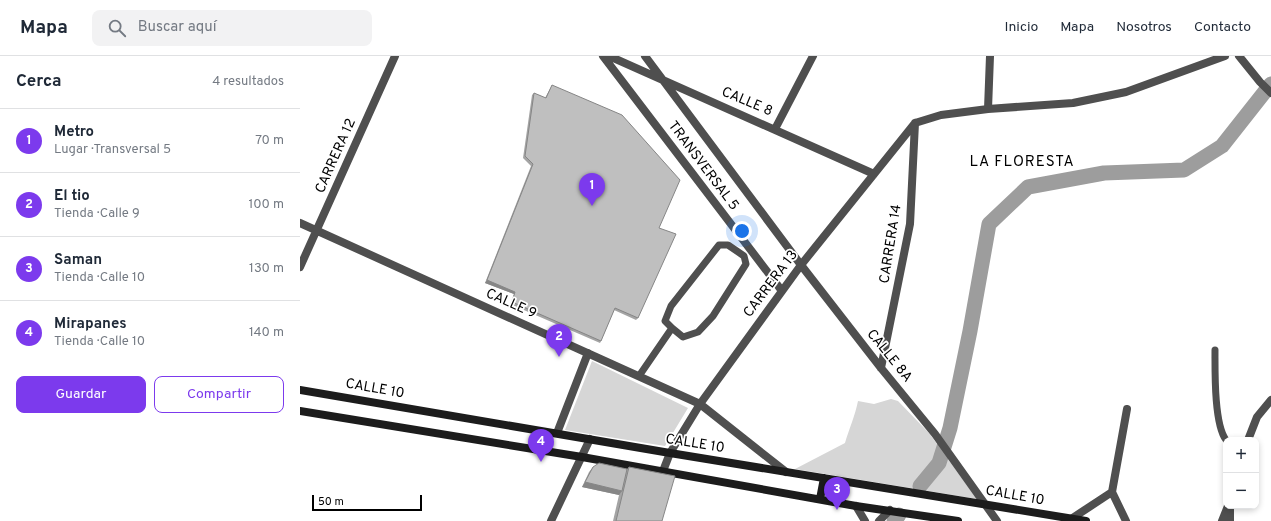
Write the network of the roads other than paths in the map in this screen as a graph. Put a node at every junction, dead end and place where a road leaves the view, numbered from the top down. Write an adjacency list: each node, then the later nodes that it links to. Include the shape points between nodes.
1 (395, 56): 16 (street, CARRERA 12)
2 (603, 56): 19 (street, TRANSVERSAL 5)
3 (609, 56): 9 (street, CALLE 8)
4 (645, 56): 9 (street, TRANSVERSAL 5)
5 (813, 56): 13 (street)
6 (990, 56): 11 (street)
7 (1225, 56): 11 (street, via 1126,92 1073,103)
8 (1239, 56): 10 (street)
9 (662, 80): 13 (street, CALLE 8); 17 (street, TRANSVERSAL 5)
10 (1271, 93)
11 (988, 109): 12 (street, via 941,115)
12 (915, 123): 14 (street, CARRERA 13); 23 (street, CARRERA 14, via 910,224)
13 (775, 129): 14 (street, CALLE 8)
14 (874, 174): 17 (street, CARRERA 13)
15 (300, 223): 16 (street, CALLE 9)
16 (316, 230): 18 (street, CARRERA 12); 22 (street, CALLE 9)
17 (801, 265): 19 (street, CARRERA 13); 23 (street, CALLE 8A)
18 (300, 267)
19 (782, 291): 27 (street, CARRERA 13)
20 (672, 328): 20 (lane, via 683,337 698,332 713,316 736,282 746,264 744,256 728,245 719,245 671,306 665,321); 24 (lane)
21 (1215, 350): 31 (lane, via 1215,390)
22 (588, 353): 24 (street, CALLE 9); 30 (street)
23 (881, 368): 41 (street, CALLE 8A, via 936,434)
24 (639, 376): 27 (street, CALLE 9)
25 (300, 390): 30 (main road, CALLE 10)
26 (1271, 400): 32 (street, via 1257,417)
27 (700, 404): 34 (street, CARRERA 13); 37 (street, CALLE 9)
28 (1127, 409): 39 (street)
29 (300, 410): 35 (main road)
30 (557, 433): 33 (main road, CALLE 10)
31 (1225, 437)
32 (1249, 437)
33 (590, 439): 34 (main road, CALLE 10); 35 (street)
34 (670, 453): 36 (street, CARRERA 13); 37 (main road, CALLE 10)
35 (582, 457): 36 (main road); 48 (street)
36 (663, 471): 40 (main road)
37 (786, 472): 38 (main road, CALLE 10)
38 (824, 478): 40 (main road); 41 (main road, CALLE 10)
39 (1112, 492): 46 (street); 54 (street)
40 (820, 499): 42 (main road)
41 (985, 504): 46 (main road, CALLE 10); 52 (street)
42 (856, 506): 45 (main road); 49 (street)
43 (1228, 509): 55 (street)
44 (1229, 509): 56 (street)
45 (890, 510): 47 (main road); 50 (street)
46 (1071, 518): 53 (main road, CALLE 10)
47 (945, 520): 51 (main road)
48 (551, 521)
49 (865, 521)
50 (879, 521)
51 (958, 521)
52 (996, 521)
53 (1086, 521)
54 (1126, 521)
55 (1222, 521)
56 (1230, 521)

